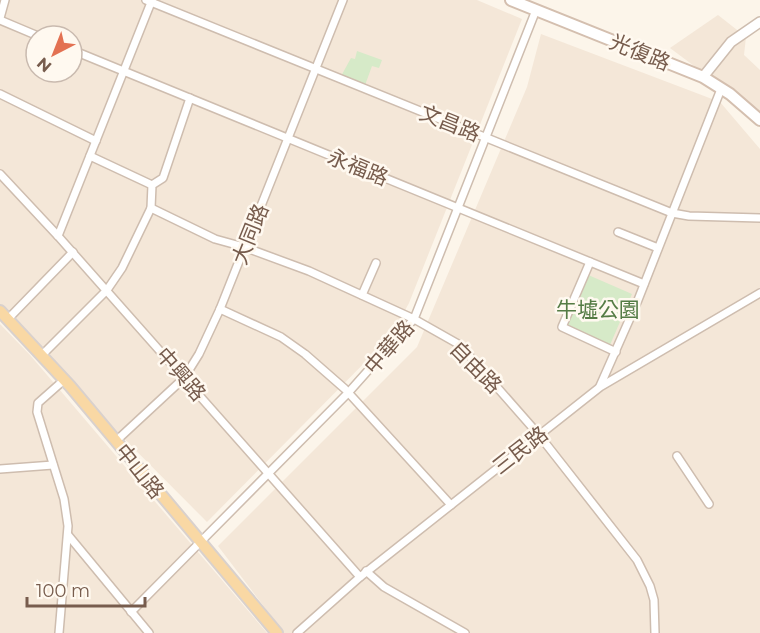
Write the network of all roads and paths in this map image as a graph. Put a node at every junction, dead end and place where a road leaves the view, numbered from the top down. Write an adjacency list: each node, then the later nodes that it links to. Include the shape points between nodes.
1 (5, 0): 6 (street)
2 (343, 0): 10 (street, 大同路)
3 (511, 0): 5 (main road, 光復路)
4 (149, 1): 10 (street, 文昌路); 11 (street)
5 (536, 10): 12 (main road, 光復路); 17 (street, 中華路)
6 (0, 19): 8 (street)
7 (760, 22): 12 (street, via 731,42)
8 (24, 30)
9 (84, 55): 11 (street, 永福路)
10 (315, 69): 17 (street, 文昌路); 18 (street, 大同路)
11 (123, 71): 15 (street, 永福路); 19 (street)
12 (703, 77): 13 (main road, 光復路)
13 (721, 89): 16 (main road, 光復路); 25 (street)
14 (0, 94): 19 (street)
15 (190, 98): 18 (street, 永福路); 22 (street, via 163,178)
16 (760, 120)
17 (486, 138): 24 (street, 中華路); 25 (street, 文昌路)
18 (289, 139): 24 (street, 永福路); 29 (street, 大同路)
19 (96, 141): 20 (street)
20 (90, 156): 22 (street); 28 (street)
21 (0, 174): 28 (street, 中興路)
22 (152, 185): 23 (street)
23 (151, 208): 29 (street, 自由路); 35 (street)
24 (458, 208): 32 (street, 永福路); 40 (street, 中華路)
25 (672, 213): 26 (street, 文昌路); 30 (street)
26 (760, 218)
27 (618, 232): 30 (street)
28 (58, 236): 31 (street, 中興路)
29 (244, 247): 37 (street, 自由路); 38 (street, 大同路)
30 (658, 248): 34 (street)
31 (73, 252): 35 (street, 中興路); 41 (street)
32 (590, 262): 34 (street, 永福路); 42 (street, via 562,327)
33 (376, 263): 37 (street)
34 (644, 284): 42 (street)
35 (107, 290): 43 (street); 44 (street, 中興路)
36 (760, 293): 46 (street, 三民路)
37 (362, 295): 40 (street, 自由路)
38 (220, 309): 44 (street, 大同路); 47 (street, via 289,343)
39 (0, 311): 41 (main road, 中山路)
40 (414, 319): 47 (street, 中華路); 48 (street, 自由路, via 460,345)
41 (9, 320): 43 (main road, 中山路)
42 (616, 352): 46 (street)
43 (42, 355): 45 (main road, 中山路)
44 (184, 378): 49 (street, 大同路); 53 (street, 中興路)
45 (64, 380): 49 (main road, 中山路); 51 (street, via 38,403 37,412)
46 (600, 387): 48 (street, 三民路)
47 (348, 393): 53 (street, 中華路); 55 (street)
48 (539, 435): 55 (street, 三民路); 66 (street, 自由路, via 637,560 654,600)
49 (116, 441): 57 (main road, 中山路)
50 (677, 456): 54 (street)
51 (53, 465): 52 (street); 56 (street, via 64,499)
52 (0, 470)
53 (268, 473): 57 (street, 中華路); 59 (street, 中興路)
54 (709, 504)
55 (451, 505): 58 (street, 三民路)
56 (68, 536): 60 (street); 61 (street)
57 (200, 543): 60 (street, 中華路); 63 (main road, 中山路)
58 (366, 571): 59 (street, 三民路); 65 (street, via 384,587)
59 (360, 577): 64 (street, 三民路)
60 (131, 612): 62 (street)
61 (59, 633)
62 (149, 633)
63 (277, 633)
64 (297, 633)
65 (465, 633)
66 (655, 633)

